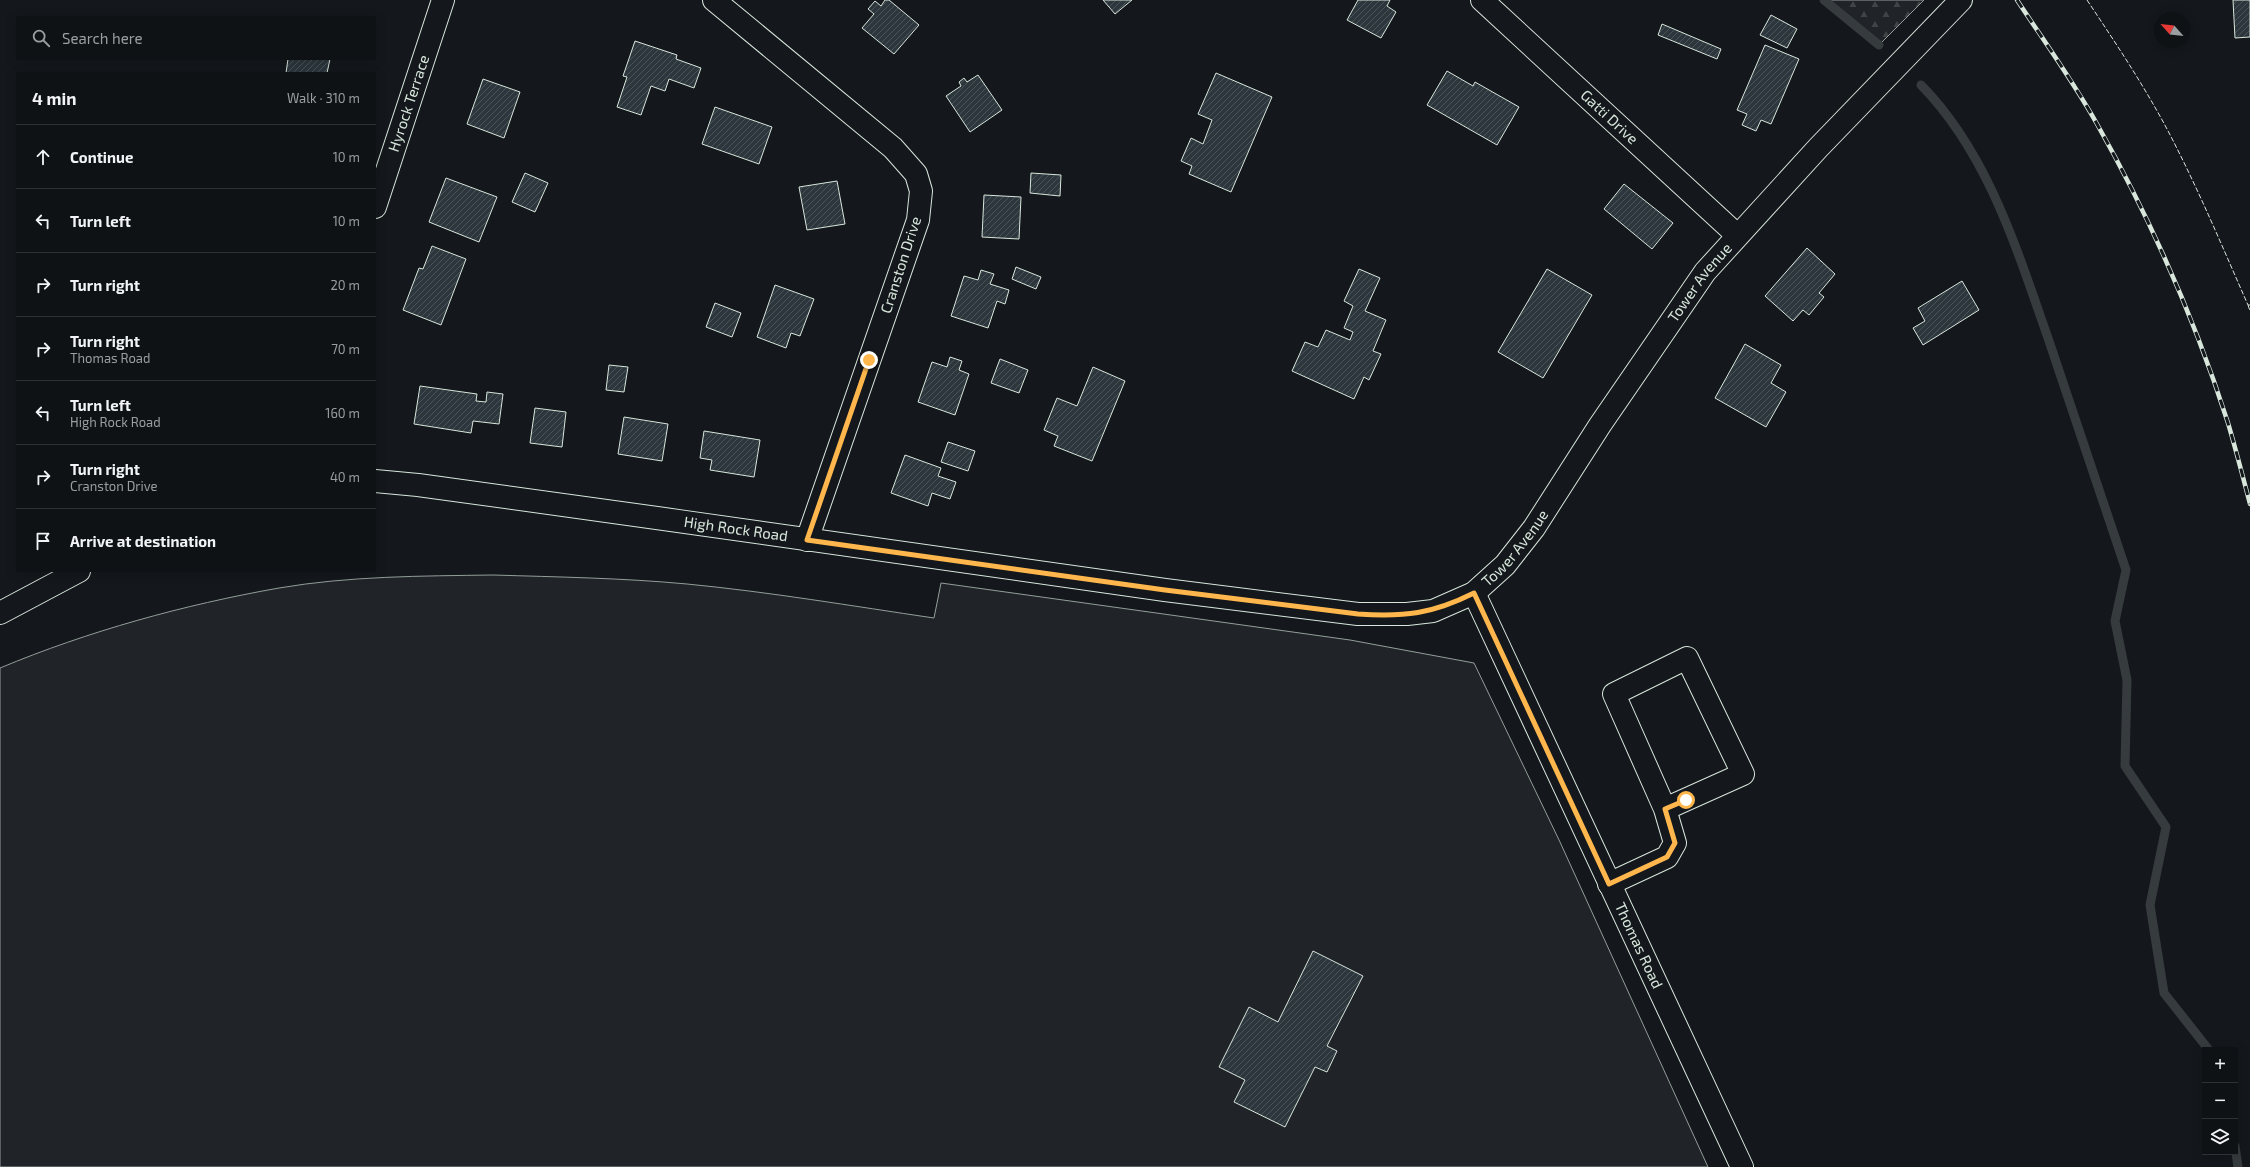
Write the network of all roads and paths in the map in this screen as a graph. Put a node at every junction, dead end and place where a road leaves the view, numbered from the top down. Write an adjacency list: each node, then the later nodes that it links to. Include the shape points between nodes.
1 (442, 0): 5 (main road, Hyrock Terrace)
2 (714, 0): 8 (main road, Cranston Drive, via 894,148 916,174 921,191 918,220)
3 (1482, 0): 6 (main road, Gatti Drive)
4 (1961, 0): 6 (main road, Tower Avenue)
5 (376, 204)
6 (1737, 236): 10 (main road, Tower Avenue, via 1698,282 1523,543 1495,577)
7 (376, 481): 8 (main road, High Rock Road)
8 (807, 540): 10 (main road, High Rock Road, via 1149,588 1358,614 1422,613 1444,607)
9 (77, 572): 11 (main road)
10 (1474, 593): 13 (main road, Thomas Road)
11 (0, 613)
12 (1665, 809): 12 (main road, via 1614,694 1687,658 1743,774); 13 (main road, via 1675,843 1672,851 1667,857)
13 (1609, 884): 14 (main road, Thomas Road)
14 (1742, 1167)

